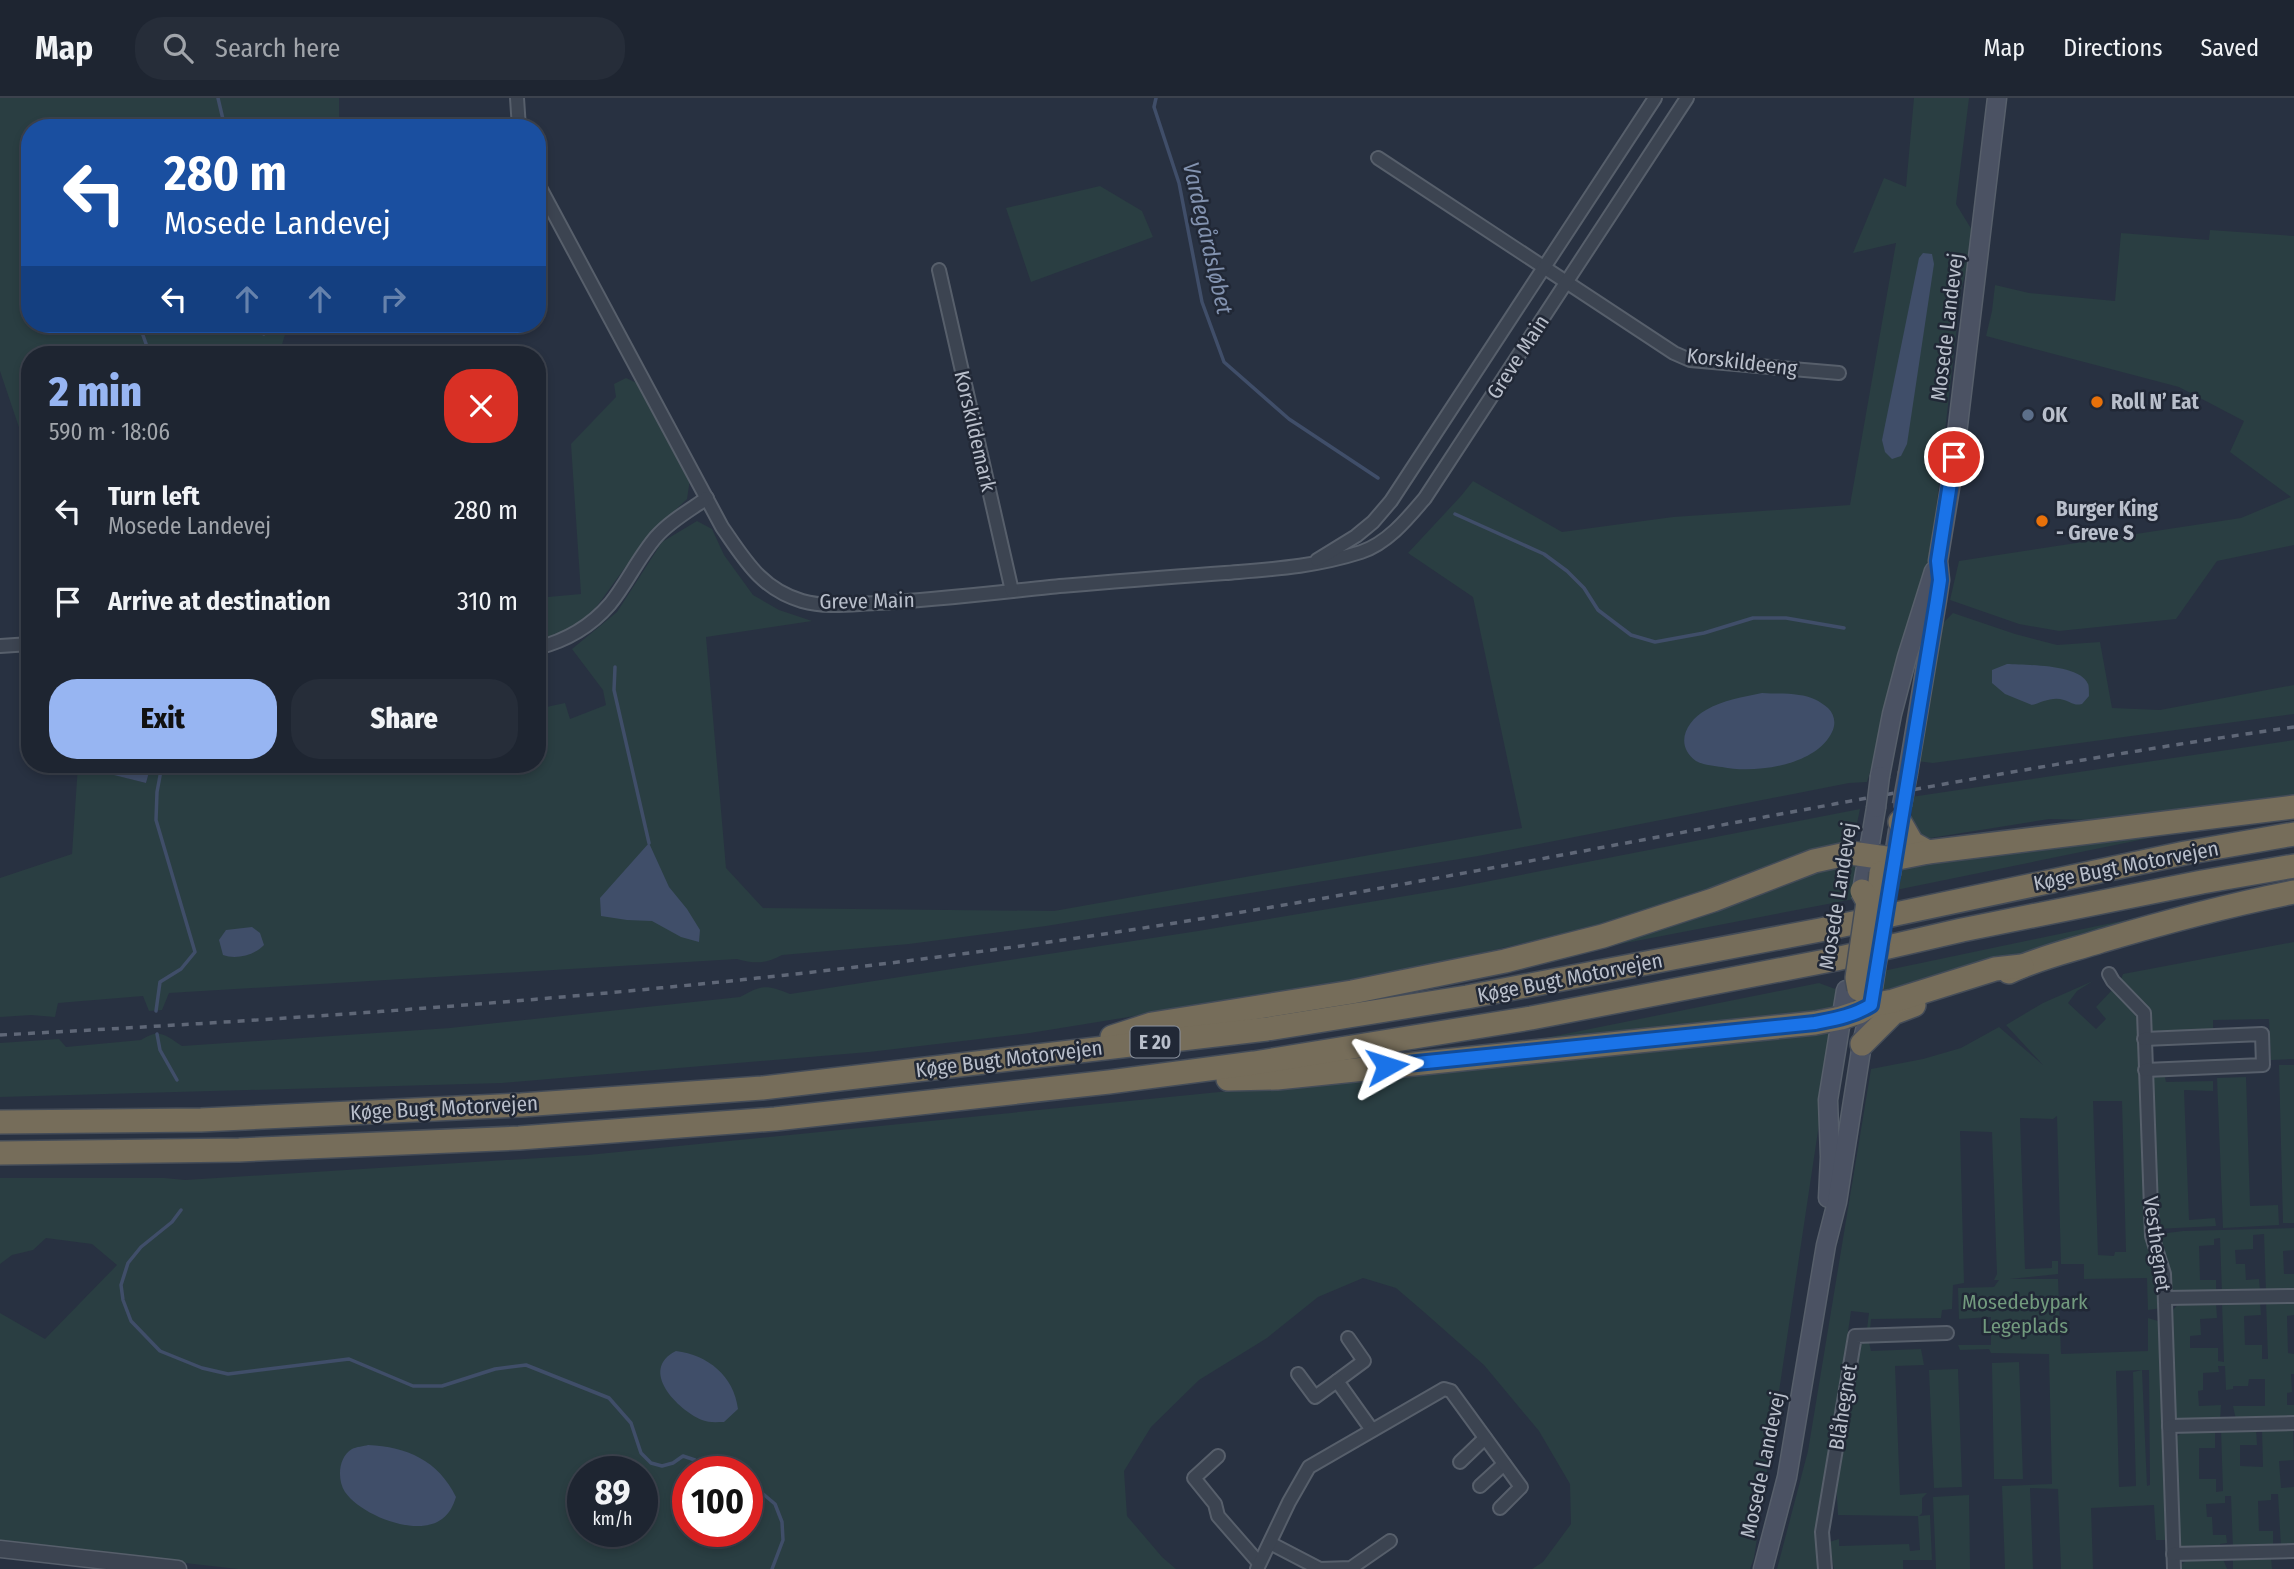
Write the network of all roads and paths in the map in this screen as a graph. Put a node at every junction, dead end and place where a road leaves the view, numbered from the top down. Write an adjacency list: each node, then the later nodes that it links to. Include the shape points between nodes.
1 (517, 98): 5 (street)
2 (1656, 98): 8 (street, Greve Main)
3 (1687, 98): 10 (street, Greve Main)
4 (1997, 98): 13 (main road, Mosede Landevej)
5 (518, 119)
6 (1378, 158): 8 (street)
7 (546, 199): 12 (street, Greve Main)
8 (1544, 268): 10 (street, Korskildeeng); 14 (street, Greve Main, via 1391,501 1356,536)
9 (939, 270): 15 (street, Korskildemark)
10 (1567, 282): 11 (street, Korskildeeng, via 1690,360); 14 (street, Greve Main, via 1406,520 1364,551)
11 (1839, 373)
12 (707, 498): 15 (street, Greve Main, via 743,559 778,590 799,600 822,606); 18 (street, via 659,534 611,603 578,632)
13 (1938, 561): 20 (main road, Mosede Landevej, bridge, via 1940,580); 24 (main road, Mosede Landevej, bridge, via 1892,714 1875,808)
14 (1308, 566): 15 (street, Greve Main)
15 (1012, 591)
16 (21, 645): 17 (street)
17 (0, 646)
18 (546, 646)
19 (2294, 807): 22 (highway)
20 (1901, 814): 22 (highway, via 1912,842); 24 (main road, Mosede Landevej)
21 (2294, 834): 33 (highway, Køge Bugt Motorvejen / E 20, via 1467,997 1267,1029)
22 (1928, 852): 24 (highway)
23 (2294, 866): 35 (highway, Køge Bugt Motorvejen / E 20, via 1531,1018)
24 (1877, 871): 26 (highway, bridge, via 1875,932); 29 (highway, bridge, via 1857,978); 33 (highway, via 1851,853 1774,875 1615,932 1517,958 1352,992 1152,1024)
25 (2294, 892): 27 (highway)
26 (1880, 941): 29 (main road, Mosede Landevej, bridge)
27 (2022, 965): 29 (highway, via 1894,1001); 32 (highway, via 1893,1013)
28 (2109, 974): 31 (street, Vesthegnet, via 2144,1013)
29 (1862, 993): 30 (highway, via 1859,1012); 32 (main road, Mosede Landevej)
30 (1839, 1027): 35 (highway, via 1815,1023 1277,1078); 38 (main road, Mosede Landevej, via 1828,1101)
31 (2144, 1039): 34 (street, Vesthegnet); 34 (street, via 2262,1034 2263,1065)
32 (1861, 1044): 38 (main road, Mosede Landevej)
33 (1066, 1052): 36 (highway, Køge Bugt Motorvejen / E 20, via 762,1088 521,1105 201,1120)
34 (2145, 1070): 40 (street, Vesthegnet, via 2152,1236 2164,1274)
35 (1109, 1082): 37 (highway, Køge Bugt Motorvejen / E 20, via 775,1119 519,1138 239,1150)
36 (0, 1122)
37 (0, 1153)
38 (1826, 1245): 62 (main road, Mosede Landevej, via 1787,1477)
39 (2294, 1296): 40 (street)
40 (2165, 1298): 46 (street, Vesthegnet)
41 (1947, 1333): 63 (street, Blåhegnet, via 1855,1336 1822,1532)
42 (1348, 1338): 44 (street, via 1364,1361)
43 (1298, 1374): 44 (street, via 1314,1397)
44 (1337, 1381): 47 (street)
45 (2294, 1423): 46 (street)
46 (2169, 1426): 58 (street, Vesthegnet)
47 (1372, 1430): 48 (street, via 1444,1389 1451,1391); 55 (street, via 1309,1467)
48 (1485, 1438): 50 (street); 51 (street)
49 (1218, 1455): 59 (street, via 1194,1478 1215,1504 1217,1516)
50 (1460, 1462)
51 (1504, 1464): 52 (street); 53 (street, via 1521,1487)
52 (1480, 1486)
53 (1500, 1508)
54 (1390, 1541): 61 (street, via 1351,1568)
55 (1270, 1543): 59 (street); 61 (street)
56 (2294, 1551): 58 (street)
57 (5, 1552): 60 (street)
58 (2173, 1555): 64 (street, Vesthegnet)
59 (1258, 1566)
60 (178, 1569)
61 (1320, 1569)
62 (1763, 1569)
63 (1825, 1569)
64 (2174, 1569)

